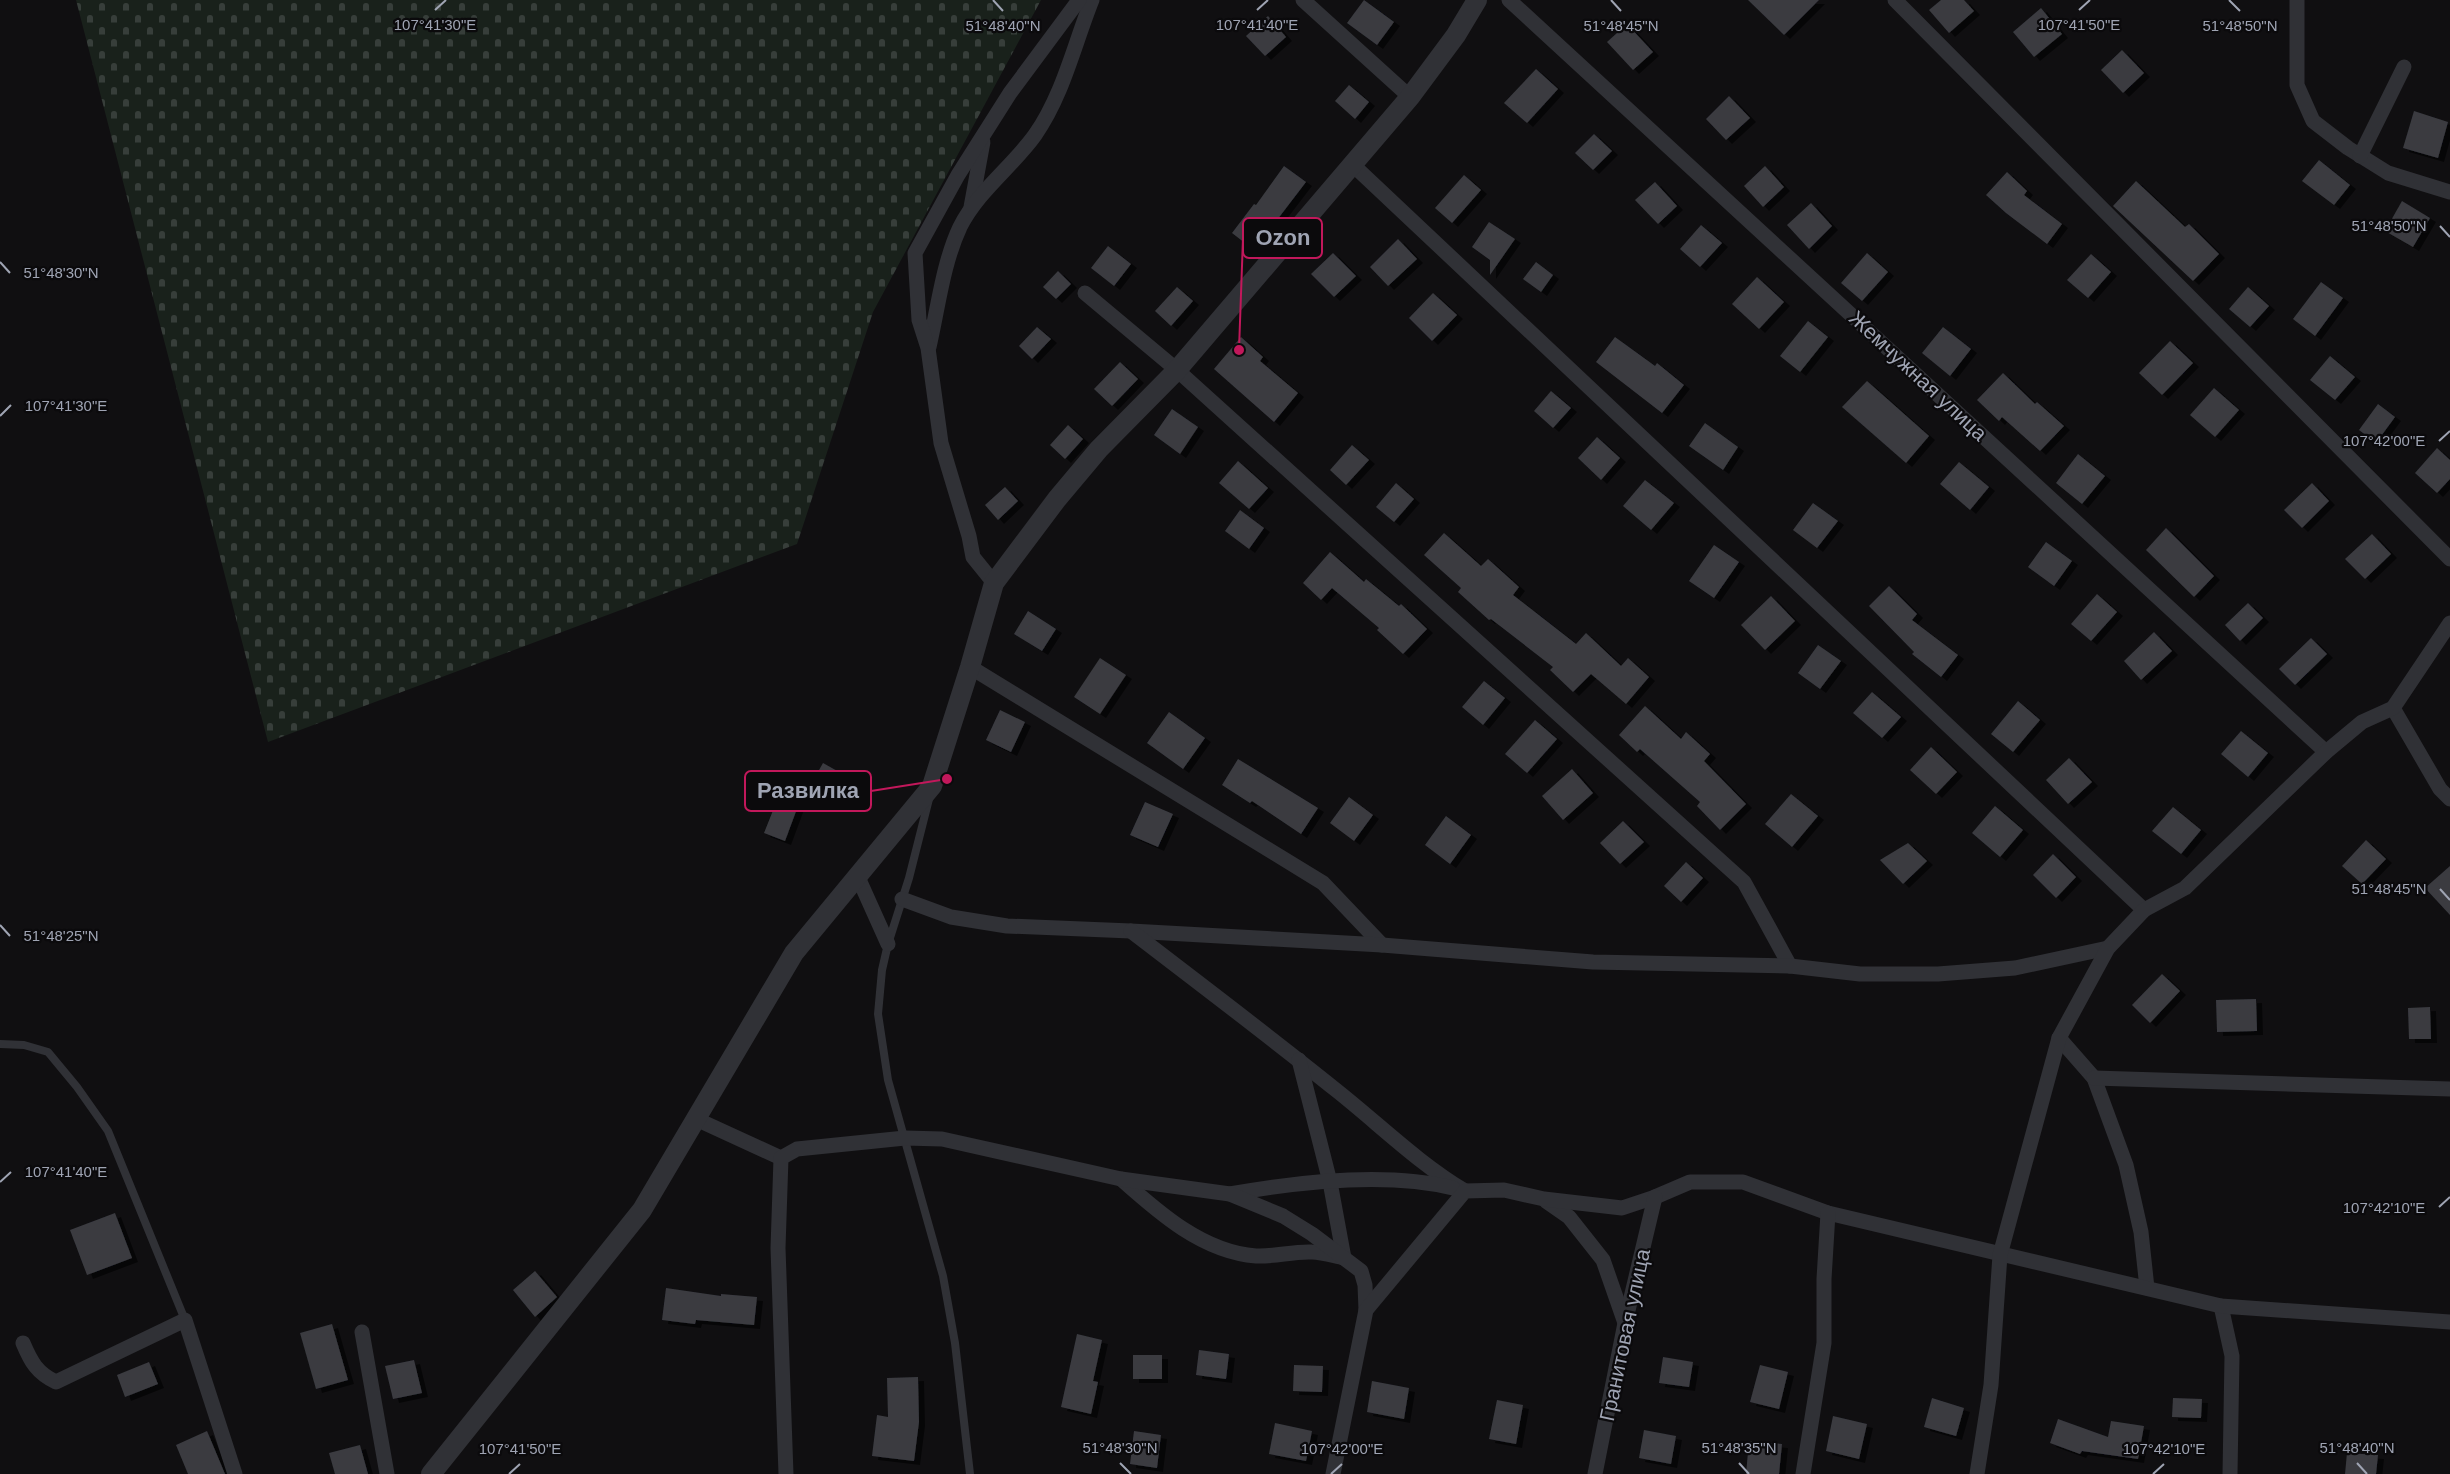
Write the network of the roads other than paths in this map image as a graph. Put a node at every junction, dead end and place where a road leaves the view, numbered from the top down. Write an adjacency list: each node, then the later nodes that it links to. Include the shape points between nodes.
1 (1079, 0): 10 (street, via 1010,93)
2 (1092, 0): 14 (street, via 1056,98 1035,135)
3 (1303, 0): 9 (street)
4 (1478, 0): 9 (street)
5 (1509, 0): 23 (street, Жемчужная улица)
6 (1895, 0): 18 (street)
7 (2297, 0): 11 (street, via 2297,84 2313,121)
8 (2404, 67): 11 (street)
9 (1410, 97): 12 (street)
10 (985, 134): 14 (street); 16 (street, via 915,254 919,320)
11 (2360, 156): 13 (street, via 2388,173)
12 (1353, 165): 17 (street); 28 (street)
13 (2450, 192)
14 (971, 207): 16 (street, via 946,272)
15 (1085, 293): 17 (street)
16 (928, 348): 19 (street, via 941,443 973,557)
17 (1177, 370): 19 (street, via 1099,449); 33 (street, via 1744,882)
18 (2450, 559)
19 (994, 584): 21 (street)
20 (2450, 623): 22 (street)
21 (970, 667): 24 (street); 31 (street, via 1323,883)
22 (2393, 708): 23 (street, via 2361,722); 25 (street, via 2440,789)
23 (2326, 752): 28 (street, via 2185,888)
24 (932, 786): 26 (street); 27 (lane)
25 (2450, 799)
26 (857, 875): 30 (street); 39 (street, via 794,953)
27 (902, 899): 29 (street, via 951,917 1007,926); 30 (lane)
28 (2144, 910): 32 (street)
29 (1131, 931): 31 (street); 36 (street)
30 (888, 944): 40 (lane, via 878,1014 888,1080)
31 (1382, 945): 33 (street, via 1593,962)
32 (2108, 948): 33 (street, via 2015,968 1938,974 1860,974); 34 (street)
33 (1790, 966)
34 (2060, 1038): 37 (street); 49 (street)
35 (0, 1044): 54 (lane, via 48,1052 108,1131)
36 (1299, 1060): 43 (street); 44 (street, via 1424,1164)
37 (2094, 1078): 38 (street); 51 (street, via 2126,1165 2141,1232)
38 (2450, 1089)
39 (696, 1119): 41 (street); 61 (street, via 642,1210)
40 (905, 1138): 41 (street, via 797,1149); 42 (street, via 942,1139); 63 (lane, via 943,1276 956,1343)
41 (781, 1158): 62 (street, via 778,1248)
42 (1121, 1179): 45 (street); 50 (street, via 1162,1214 1198,1238 1230,1252 1258,1256 1313,1252)
43 (1330, 1182): 44 (street, via 1396,1180 1434,1183); 45 (street); 50 (street)
44 (1465, 1191): 47 (street, via 1504,1190); 53 (street)
45 (1230, 1194): 50 (street, via 1283,1216)
46 (1655, 1197): 47 (street, via 1622,1208); 48 (street, via 1690,1182 1743,1182); 56 (street, Гранитовая улица)
47 (1544, 1199): 56 (street, via 1569,1217 1603,1260)
48 (1828, 1213): 49 (street); 66 (street, via 1824,1343)
49 (2000, 1255): 51 (street); 67 (street, via 1991,1385)
50 (1344, 1258): 53 (street, via 1362,1271)
51 (2147, 1288): 52 (street)
52 (2221, 1306): 55 (street); 68 (street, via 2232,1356)
53 (1366, 1310): 64 (street)
54 (185, 1320): 58 (street, via 56,1382 42,1376); 59 (street)
55 (2450, 1322)
56 (1625, 1323): 65 (street, Гранитовая улица)
57 (362, 1332): 60 (street)
58 (22, 1343)
59 (235, 1474)
60 (387, 1474)
61 (431, 1474)
62 (786, 1474)
63 (969, 1474)
64 (1333, 1474)
65 (1595, 1474)
66 (1803, 1474)
67 (1977, 1474)
68 (2230, 1474)

